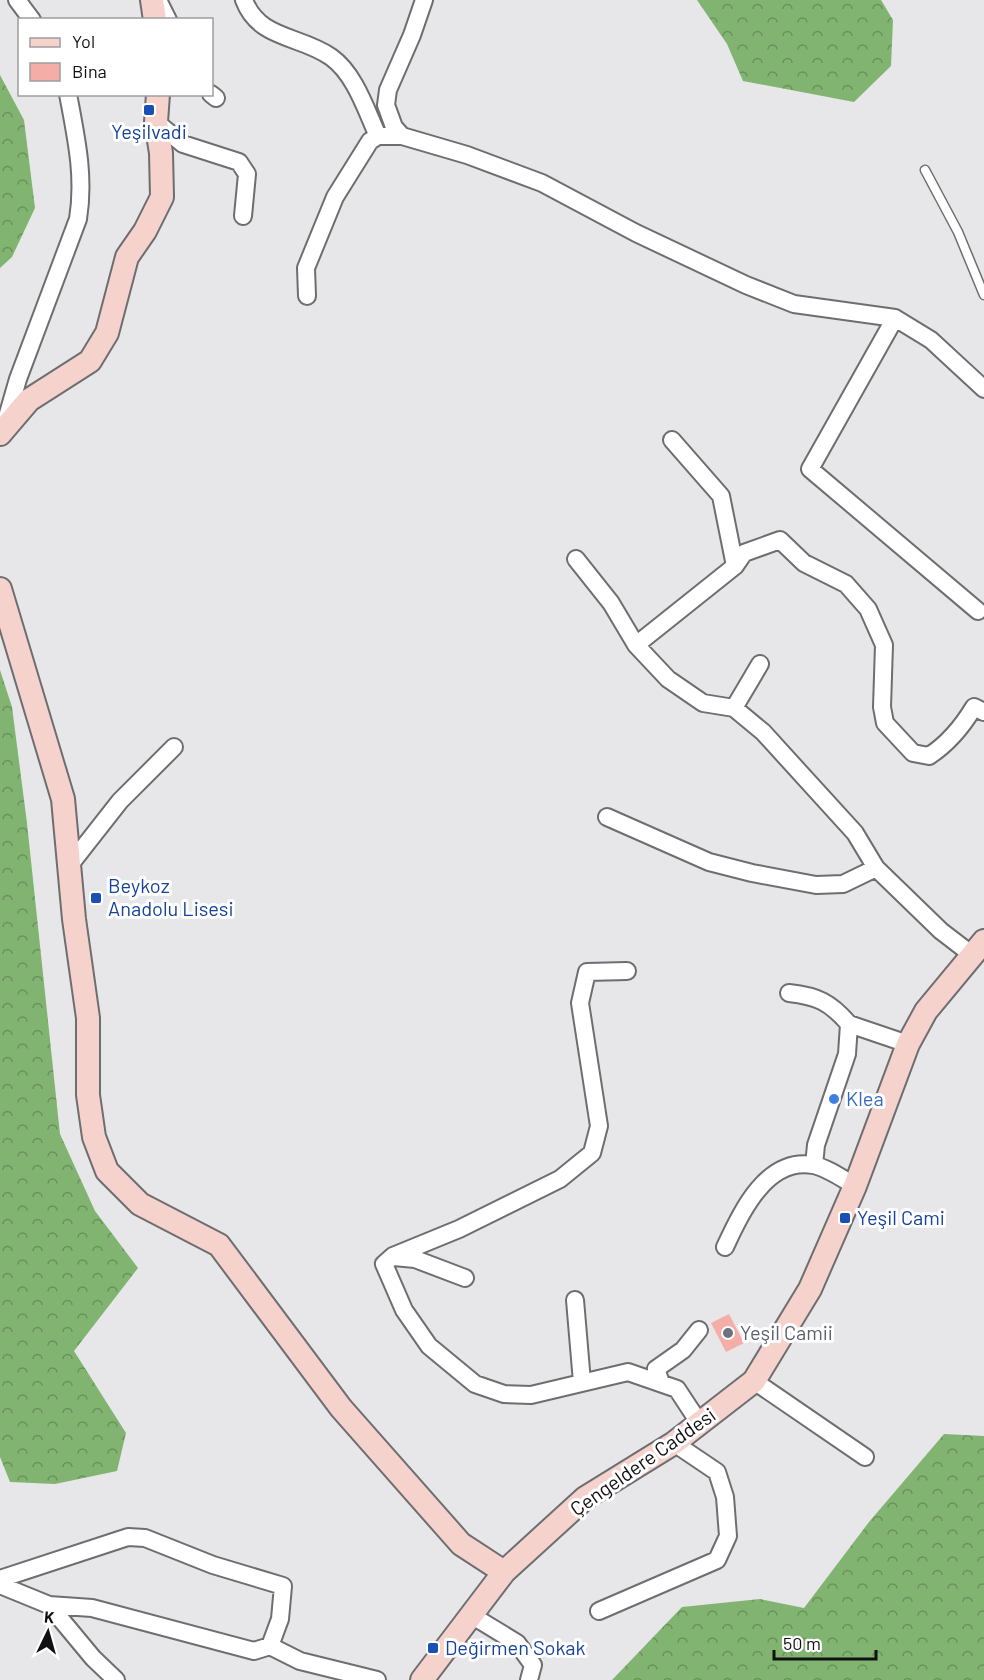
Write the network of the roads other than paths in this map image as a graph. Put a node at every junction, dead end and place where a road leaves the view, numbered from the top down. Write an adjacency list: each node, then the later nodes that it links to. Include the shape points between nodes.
1 (17, 0): 6 (street)
2 (152, 0): 7 (street)
3 (158, 0): 8 (street)
4 (244, 0): 12 (street, via 258,24 330,56 342,66)
5 (424, 0): 13 (street, via 388,90 386,105)
6 (30, 18)
7 (155, 18)
8 (167, 18)
9 (68, 96): 20 (street, via 83,191 78,219)
10 (158, 96): 11 (street)
11 (156, 122): 15 (street, via 183,144 239,162 247,174); 20 (street, via 162,197 127,257 107,333 90,361 29,400)
12 (378, 136): 13 (street); 17 (street, via 370,141 335,196 306,268)
13 (402, 136): 18 (street, via 542,183 636,233 794,304)
14 (925, 170): 16 (lane, via 958,232)
15 (243, 216)
16 (984, 295)
17 (307, 296)
18 (895, 318): 19 (street, via 931,340); 25 (street, via 810,469)
19 (984, 389)
20 (2, 432)
21 (672, 440): 23 (street, via 721,496)
22 (576, 559): 26 (street, via 611,603)
23 (735, 566): 26 (street); 29 (street, via 744,553 780,540 804,563 846,584 868,609 884,645 885,723 913,753 929,756 962,727 974,707)
24 (0, 589): 32 (street, via 63,799)
25 (978, 611)
26 (636, 645): 28 (street, via 668,679 703,703)
27 (760, 664): 28 (street)
28 (734, 708): 33 (street, via 763,732 855,833)
29 (984, 712)
30 (174, 747): 32 (street, via 120,801)
31 (607, 817): 33 (street, via 709,862 752,873 816,885 843,884)
32 (69, 866): 52 (street, via 88,1018 88,1095 94,1137 107,1171 140,1204 219,1245 341,1408 461,1544)
33 (876, 868): 34 (street, via 941,931)
34 (978, 947): 38 (street, Çengeldere Caddesi, via 926,1011)
35 (627, 971): 42 (street, via 587,972 580,1004 599,1126 592,1153 560,1179)
36 (789, 993): 37 (street, via 814,996 840,1012)
37 (849, 1024): 38 (street); 39 (street, via 847,1054 816,1144)
38 (908, 1044): 40 (street, Çengeldere Caddesi)
39 (814, 1165): 40 (street); 41 (street, via 791,1167 763,1182 740,1215)
40 (855, 1186): 46 (street, Çengeldere Caddesi, via 810,1290)
41 (725, 1247)
42 (393, 1256): 43 (street, via 415,1259); 47 (street, via 384,1264 404,1310 429,1346 475,1384 504,1394 531,1395)
43 (465, 1278)
44 (574, 1300): 47 (street)
45 (699, 1330): 48 (street, via 683,1350 656,1369)
46 (754, 1381): 49 (street, Çengeldere Caddesi); 51 (street)
47 (582, 1382): 48 (street, via 628,1372)
48 (661, 1383): 49 (street, via 677,1389)
49 (700, 1424): 50 (street, Çengeldere Caddesi)
50 (675, 1443): 52 (street, Çengeldere Caddesi, via 585,1498); 56 (street, via 717,1472 725,1497 728,1536 717,1560)
51 (865, 1457)
52 (504, 1572): 57 (street, Çengeldere Caddesi)
53 (0, 1579): 58 (street, via 128,1537 145,1538 178,1553 283,1586 280,1619)
54 (0, 1585): 55 (street)
55 (49, 1605): 58 (street, via 92,1608 254,1651); 59 (street)
56 (599, 1611)
57 (471, 1615): 61 (street, Çengeldere Caddesi); 62 (street, via 518,1643 533,1665)
58 (270, 1646): 60 (street, via 300,1660)
59 (116, 1680)
60 (378, 1680)
61 (422, 1680)
62 (529, 1680)

